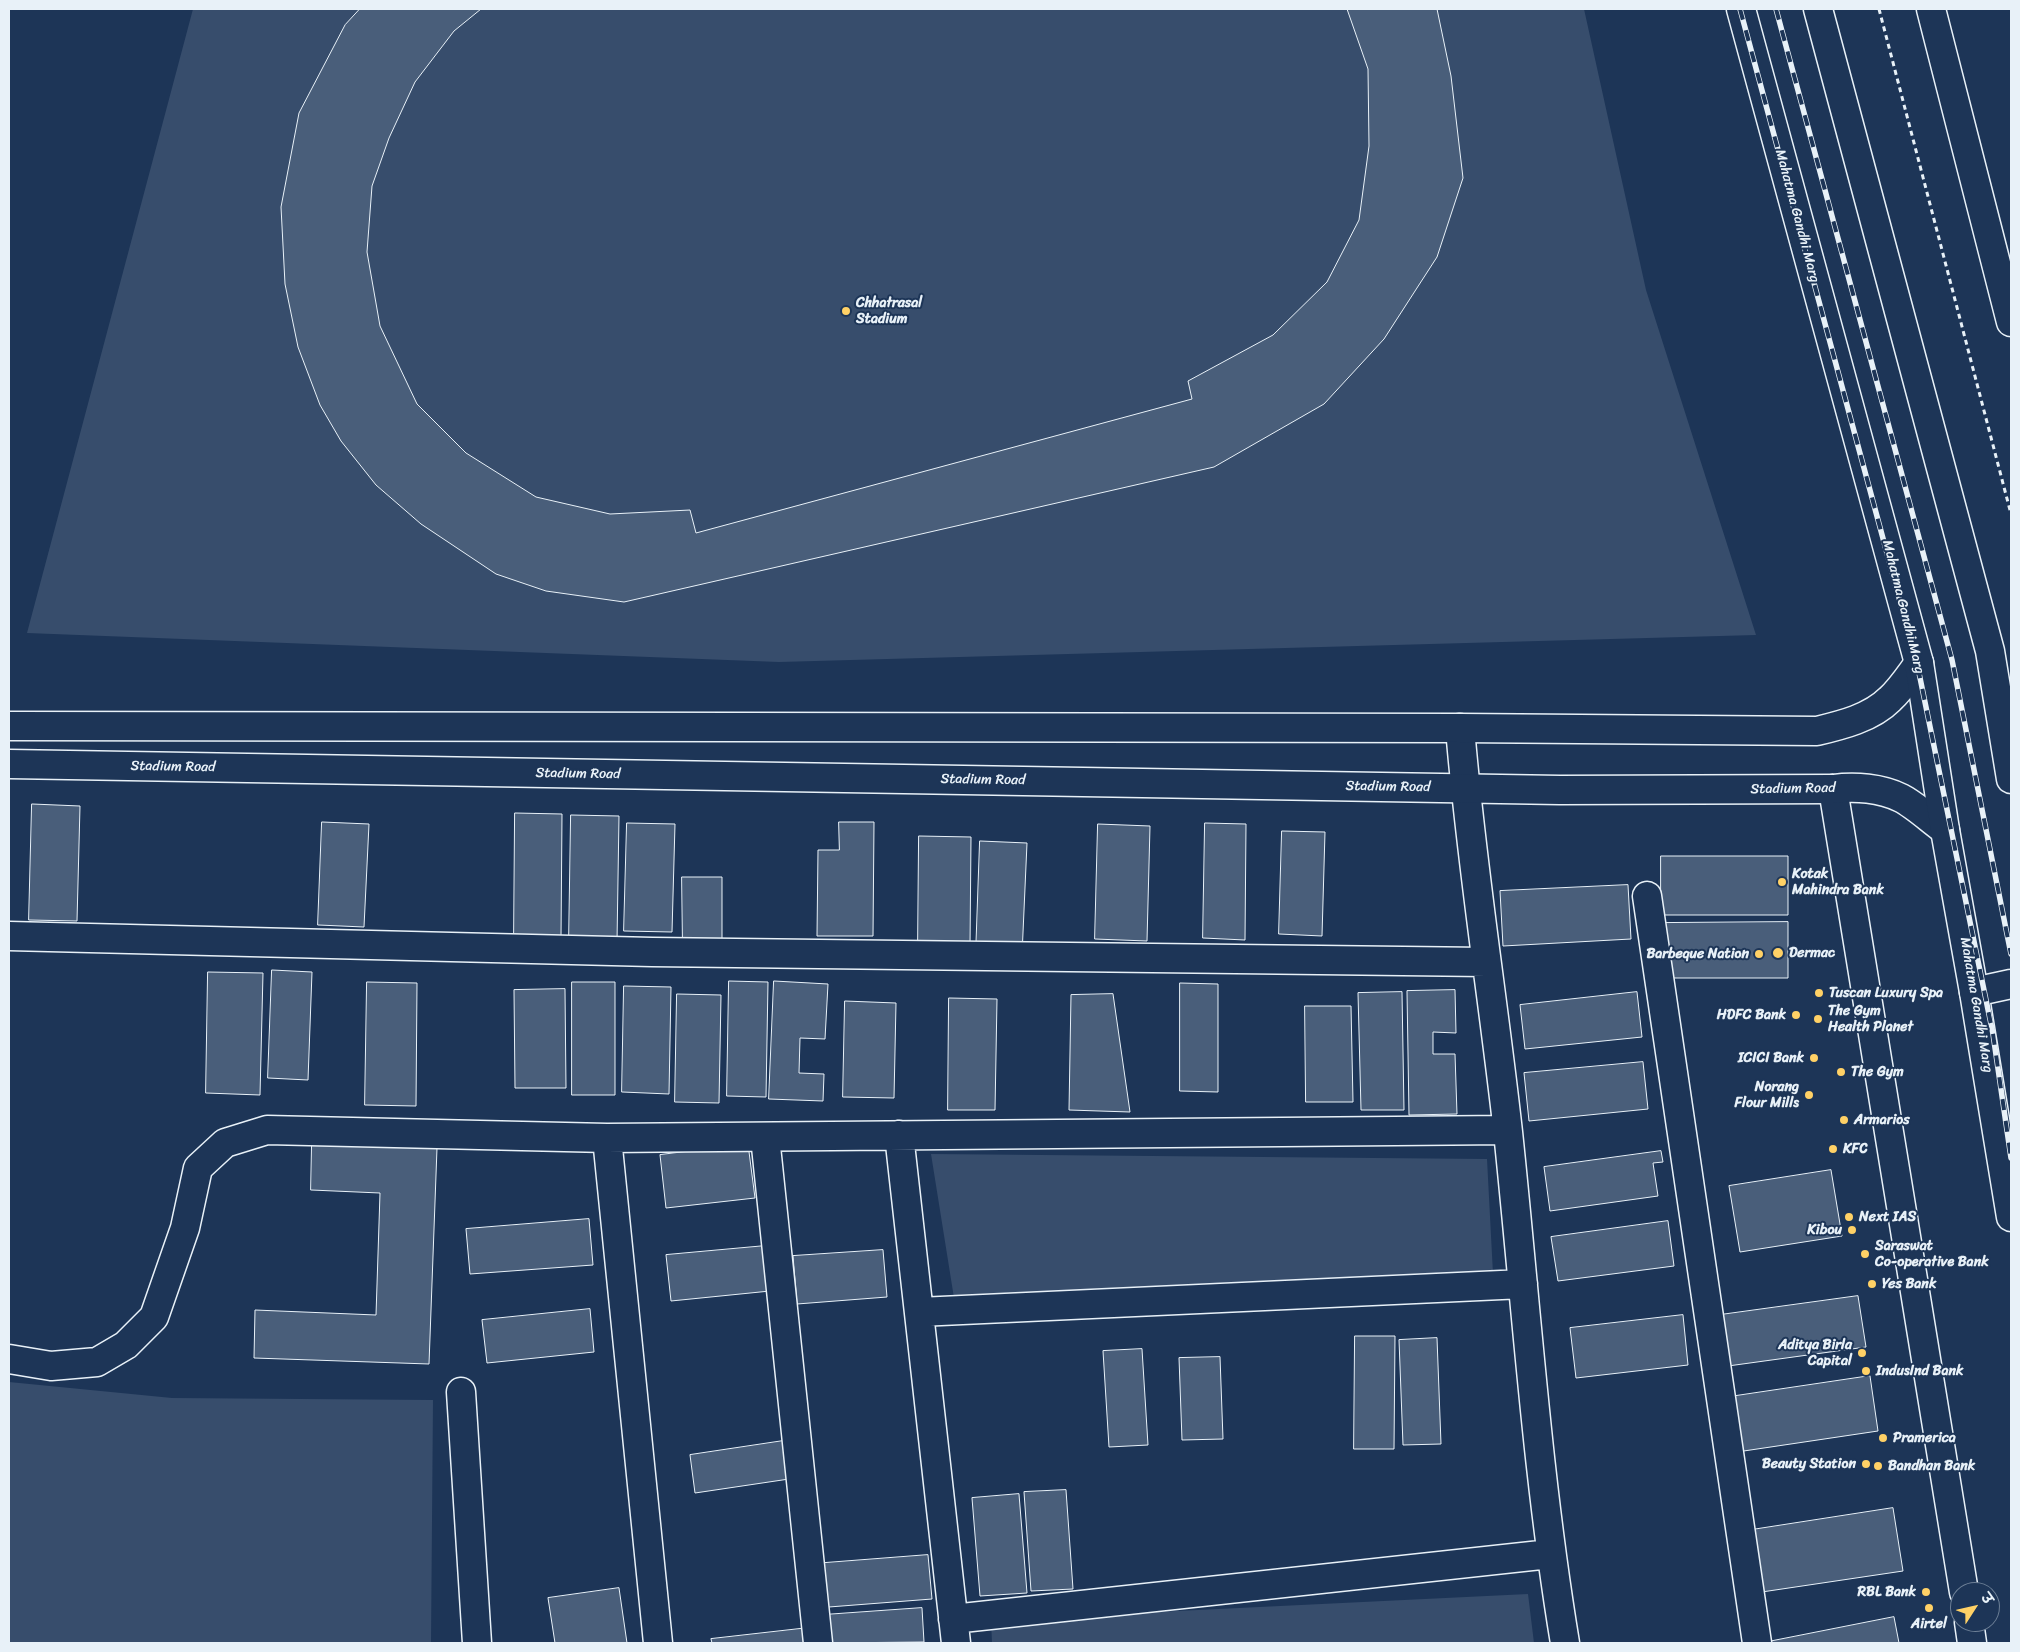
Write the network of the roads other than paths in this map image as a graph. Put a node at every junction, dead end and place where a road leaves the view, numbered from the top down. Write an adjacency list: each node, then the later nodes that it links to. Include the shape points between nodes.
1 (1741, 9): 5 (street, Mahatma Gandhi Marg)
2 (1818, 9): 9 (street, via 1990,651)
3 (1931, 9): 4 (street)
4 (2011, 322)
5 (1919, 663): 7 (street, via 1890,700 1873,712 1848,724 1817,731); 12 (street, Mahatma Gandhi Marg)
6 (9, 726): 7 (street)
7 (1460, 728): 10 (street)
8 (9, 764): 10 (street, Stadium Road)
9 (2011, 779)
10 (1465, 789): 11 (street, Stadium Road); 15 (street)
11 (1833, 789): 12 (street, Stadium Road, via 1852,787 1902,798); 28 (street)
12 (1945, 830): 17 (street, Mahatma Gandhi Marg)
13 (1647, 896): 34 (street)
14 (9, 936): 15 (street, via 652,952)
15 (1486, 962): 18 (street)
16 (2011, 984): 17 (street)
17 (1974, 992): 22 (street, Mahatma Gandhi Marg)
18 (1507, 1130): 19 (street); 23 (street)
19 (899, 1135): 20 (street); 24 (street)
20 (766, 1137): 21 (street); 32 (street)
21 (607, 1138): 25 (street, via 267,1130 225,1143 198,1168 185,1228 154,1318 126,1345 97,1362 51,1366); 31 (street)
22 (2011, 1217)
23 (1523, 1284): 24 (street); 27 (street)
24 (919, 1312): 29 (street)
25 (9, 1359)
26 (461, 1392): 30 (street)
27 (1550, 1554): 29 (street); 33 (street)
28 (1962, 1582)
29 (954, 1631)
30 (477, 1643)
31 (658, 1643)
32 (818, 1643)
33 (1565, 1643)
34 (1757, 1643)

